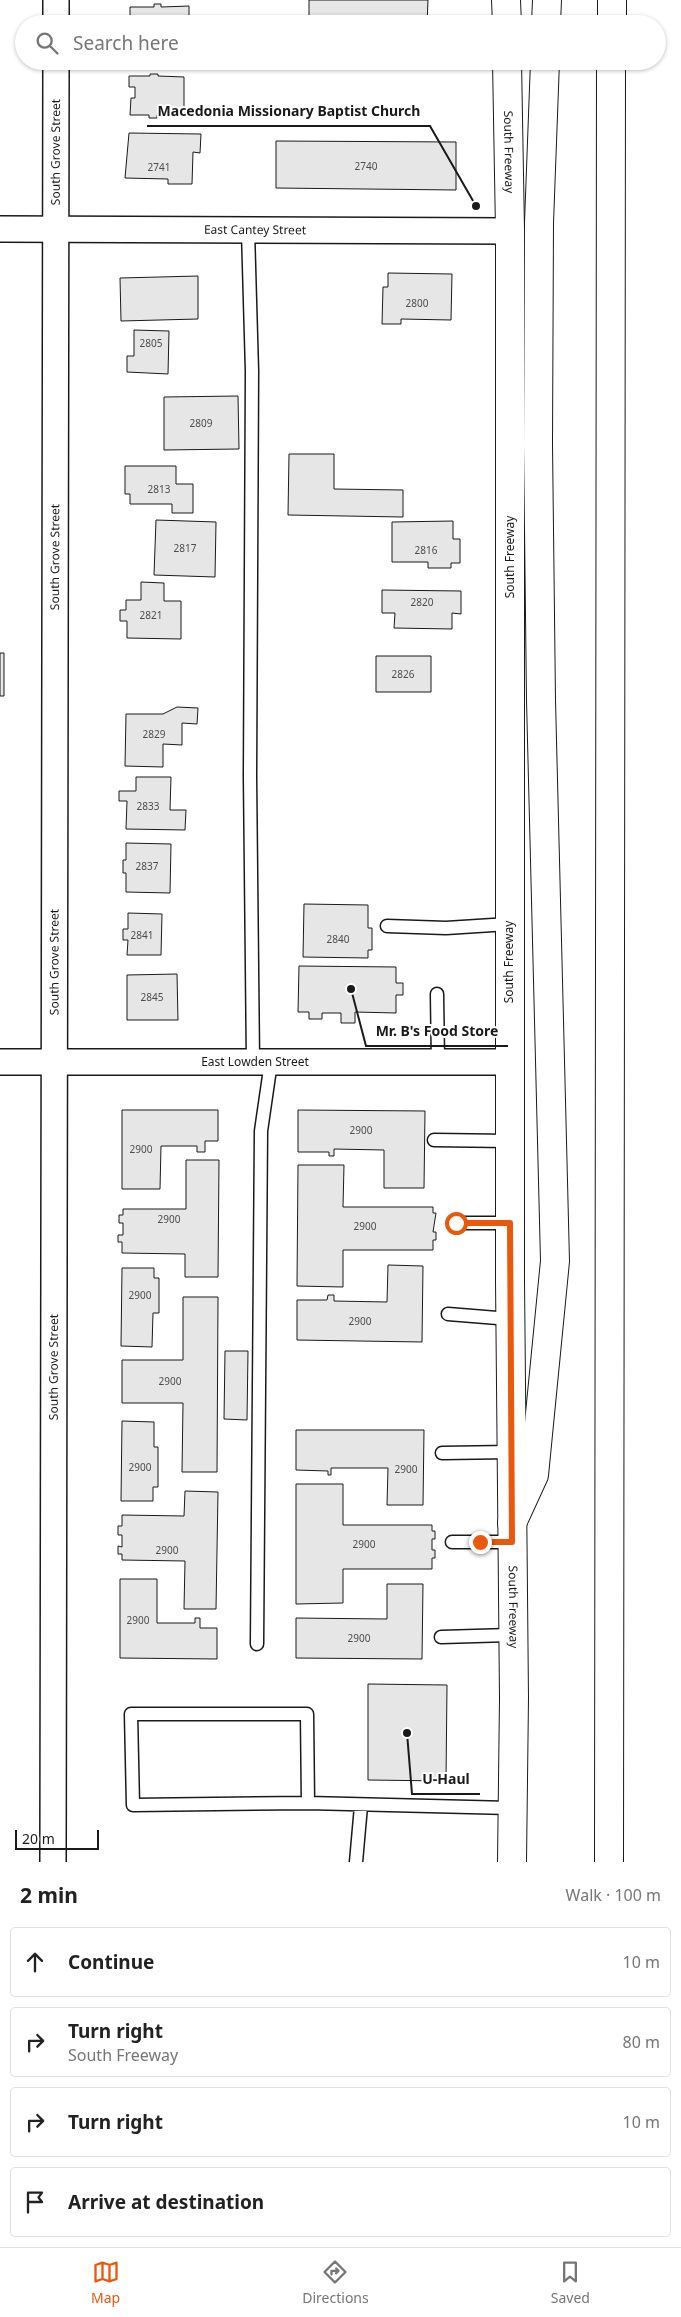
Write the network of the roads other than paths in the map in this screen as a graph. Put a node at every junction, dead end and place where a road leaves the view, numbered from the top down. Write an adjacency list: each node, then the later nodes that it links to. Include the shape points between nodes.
1 (56, 0): 5 (street)
2 (506, 0): 6 (main road)
3 (547, 0): 7 (main road)
4 (612, 0): 8 (main road)
5 (56, 15)
6 (507, 15)
7 (546, 15)
8 (612, 15)
9 (56, 70): 14 (street, South Grove Street)
10 (507, 70): 16 (main road, South Freeway)
11 (544, 70): 33 (main road, via 538,464 555,1261 534,1475)
12 (612, 70): 44 (main road)
13 (0, 229): 14 (street, East Cantey Street)
14 (56, 230): 15 (street, East Cantey Street); 21 (street, South Grove Street)
15 (248, 230): 16 (street, East Cantey Street); 22 (lane, via 252,370 250,776)
16 (510, 232): 17 (main road, South Freeway)
17 (509, 924): 18 (lane, via 446,928); 24 (main road, South Freeway)
18 (388, 926)
19 (437, 994): 23 (lane)
20 (0, 1062): 21 (street, East Lowden Street)
21 (54, 1062): 22 (street, East Lowden Street); 41 (street, South Grove Street)
22 (262, 1062): 23 (street, East Lowden Street); 37 (lane)
23 (438, 1062): 24 (street, East Lowden Street)
24 (509, 1062): 26 (main road, South Freeway)
25 (434, 1140): 26 (lane)
26 (509, 1141): 28 (main road, South Freeway)
27 (456, 1223): 28 (lane)
28 (510, 1223): 30 (main road, South Freeway)
29 (448, 1314): 30 (lane)
30 (510, 1319): 31 (main road, South Freeway)
31 (511, 1452): 32 (lane); 33 (main road, South Freeway)
32 (442, 1453)
33 (512, 1533): 34 (lane); 35 (main road, South Freeway)
34 (452, 1542)
35 (513, 1635): 36 (lane); 40 (main road, South Freeway)
36 (441, 1637)
37 (257, 1644)
38 (308, 1803): 38 (lane, via 133,1805 131,1714 307,1714); 39 (lane)
39 (361, 1806): 40 (lane); 42 (lane)
40 (512, 1808): 43 (main road, South Freeway)
41 (53, 1862)
42 (356, 1862)
43 (512, 1862)
44 (610, 1862)

